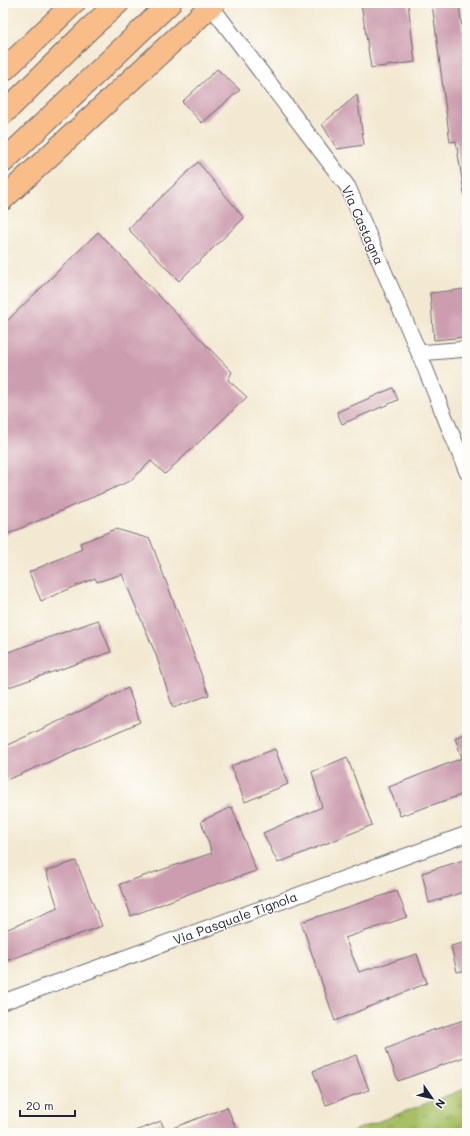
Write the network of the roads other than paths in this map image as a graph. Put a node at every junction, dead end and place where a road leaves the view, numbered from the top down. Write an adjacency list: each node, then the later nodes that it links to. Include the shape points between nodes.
1 (74, 3): 5 (highway)
2 (118, 3): 6 (highway)
3 (170, 3): 7 (highway)
4 (213, 4): 8 (highway); 10 (street, Via Castagna, via 348,186)
5 (3, 71)
6 (3, 114)
7 (3, 162)
8 (3, 199)
9 (467, 349): 10 (street)
10 (419, 353): 11 (street, Via Castagna)
11 (467, 472)
12 (467, 834): 13 (street, Via Pasquale Tignola)
13 (3, 1002)

